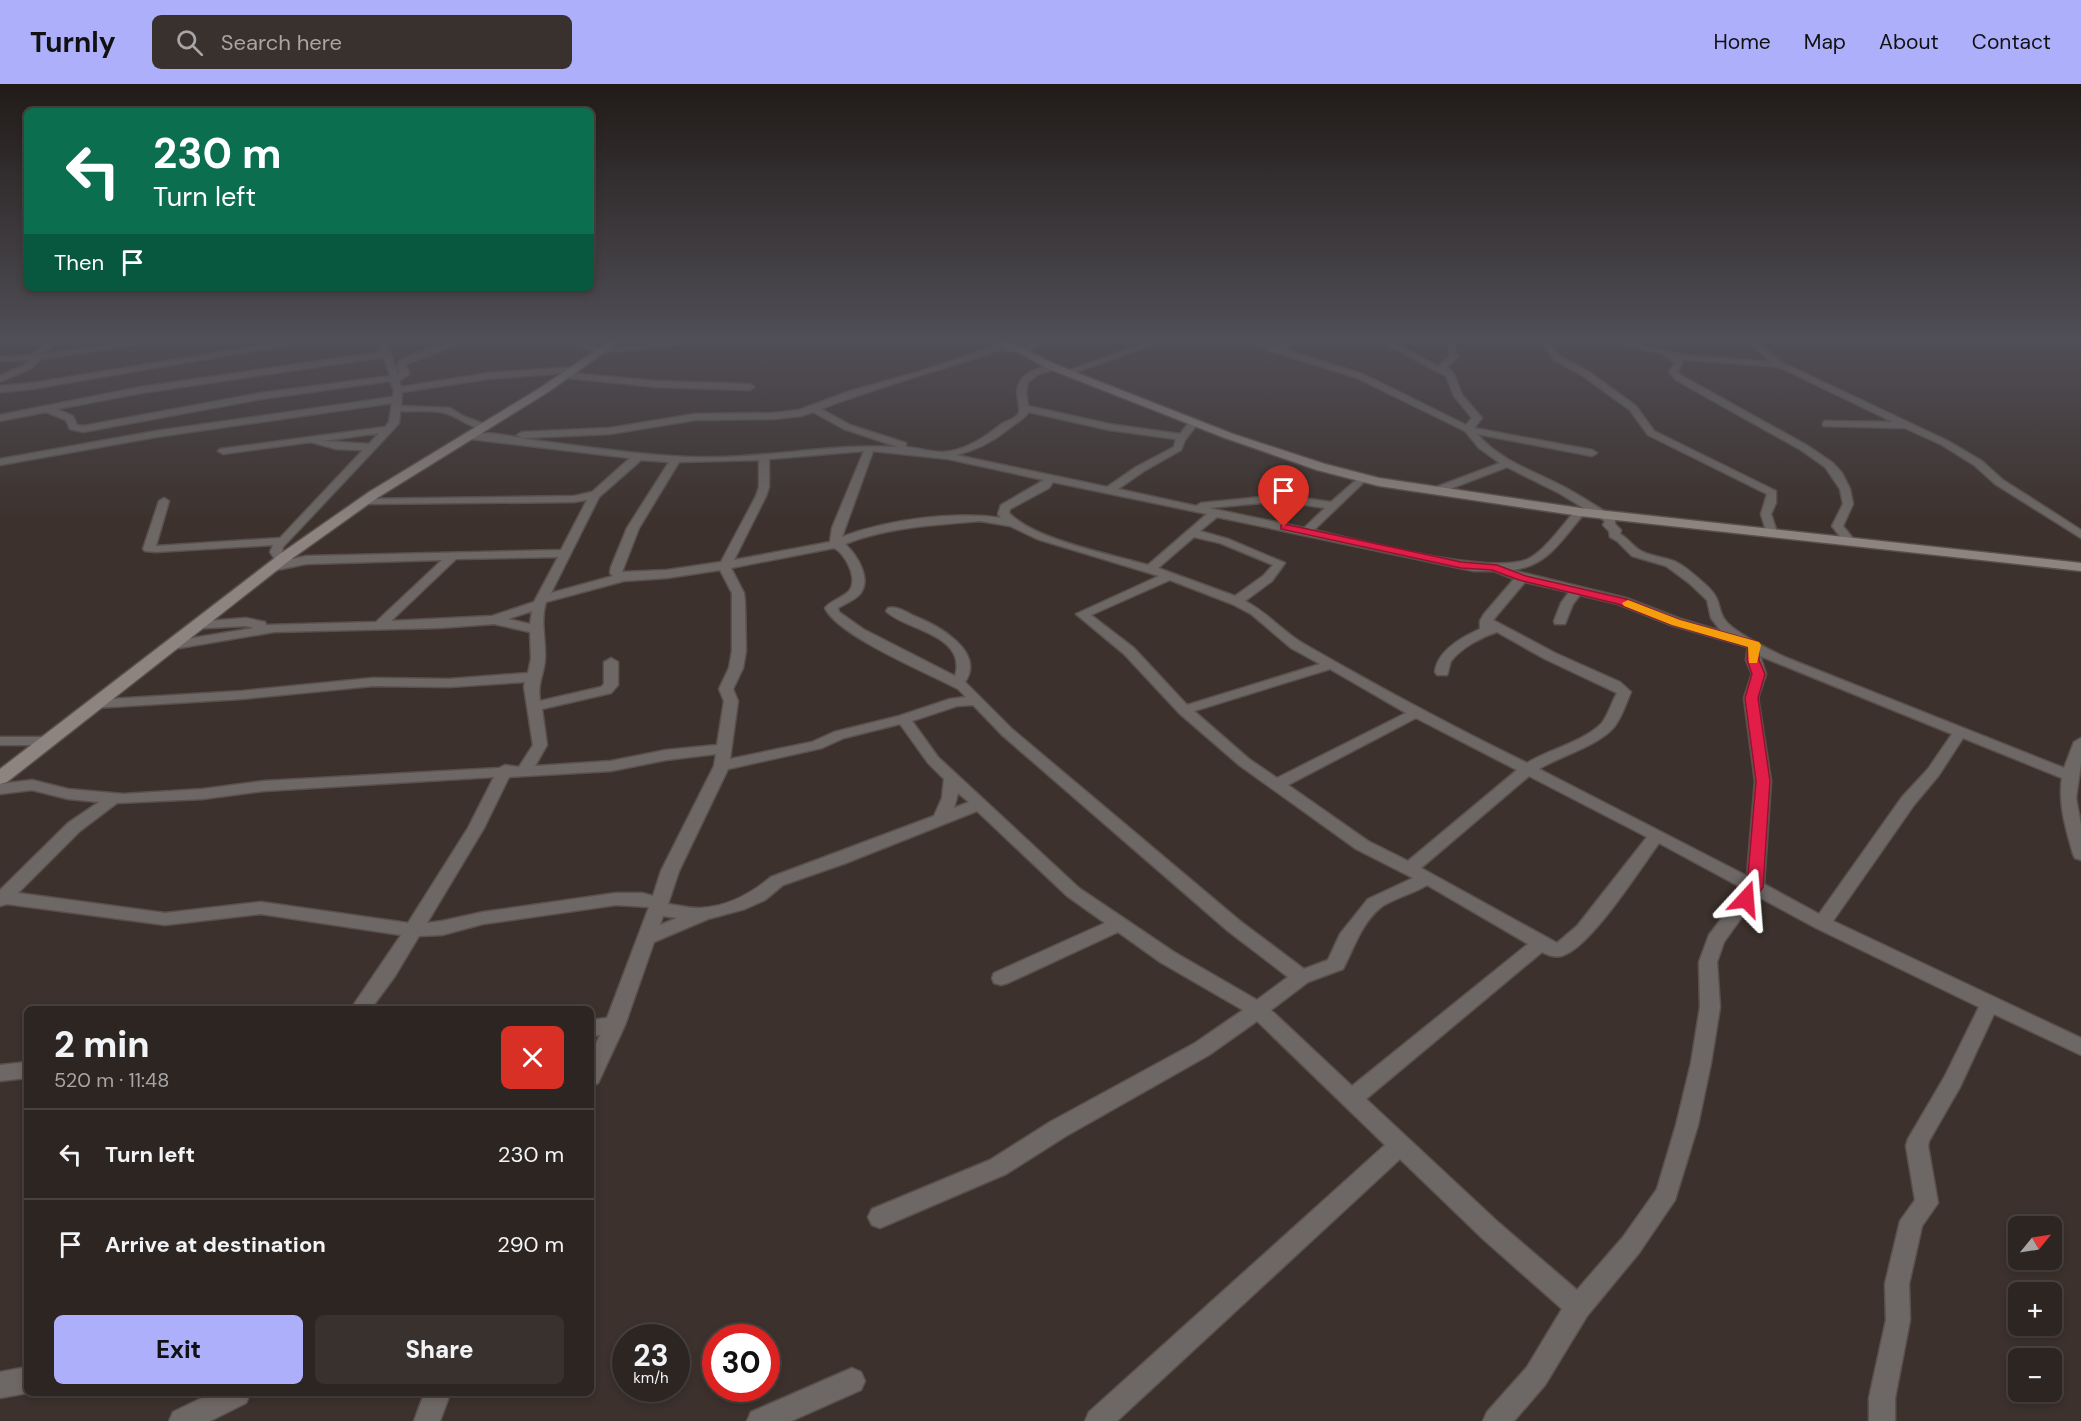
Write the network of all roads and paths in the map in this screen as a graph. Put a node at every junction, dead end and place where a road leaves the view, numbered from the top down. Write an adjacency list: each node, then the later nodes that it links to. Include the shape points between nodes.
1 (90, 400): 16 (street)
2 (238, 400): 16 (street, via 86,429 74,428 70,418)
3 (344, 400): 38 (street)
4 (395, 400): 23 (street, via 394,423)
5 (421, 400): 22 (street)
6 (526, 400): 22 (street)
7 (836, 400): 17 (street)
8 (1022, 400): 15 (street)
9 (1140, 400): 19 (street)
10 (1407, 400): 24 (street)
11 (1462, 400): 24 (street, via 1477,418)
12 (1622, 400): 56 (street, via 1651,433 1772,494 1766,514)
13 (1718, 400): 59 (street, via 1797,443 1823,460 1840,478 1848,504 1836,524)
14 (1857, 400): 21 (street)
15 (1023, 408): 26 (street, via 1109,427); 34 (street, via 1023,414)
16 (47, 409): 18 (street)
17 (815, 409): 27 (street, via 782,416 695,417 620,430); 31 (street, via 841,424)
18 (0, 418)
19 (1194, 422): 26 (street); 41 (street, via 1272,452)
20 (1826, 424): 21 (street)
21 (1910, 425): 58 (street, via 1978,463 1999,482)
22 (486, 426): 25 (street)
23 (389, 429): 28 (street); 29 (street)
24 (1469, 429): 33 (street); 39 (street, via 1482,446)
25 (470, 436): 27 (street); 46 (street)
26 (1182, 437): 42 (street, via 1178,448)
27 (503, 438): 35 (street)
28 (304, 440): 29 (street); 32 (street)
29 (370, 447): 61 (street)
30 (869, 450): 31 (street); 36 (street); 60 (street, via 838,528)
31 (910, 450): 34 (street)
32 (223, 451)
33 (1592, 453)
34 (969, 454): 40 (street)
35 (639, 456): 37 (street); 44 (street)
36 (764, 458): 37 (street); 66 (street, via 761,496)
37 (676, 459): 71 (street, via 633,528 617,567 616,573)
38 (0, 462)
39 (1508, 463): 43 (street); 52 (street)
40 (1051, 478): 42 (street); 47 (street, via 1046,486)
41 (1362, 478): 43 (street); 48 (street)
42 (1110, 490): 49 (street)
43 (1435, 491): 50 (street)
44 (595, 495): 46 (street, via 539,501); 62 (street)
45 (164, 501): 61 (street, via 153,551)
46 (365, 501): 61 (street)
47 (1007, 504): 53 (street); 54 (street, via 1003,514)
48 (1333, 506): 49 (street, via 1281,498); 55 (street)
49 (1190, 507): 51 (street)
50 (1580, 512): 52 (street); 67 (street, via 1539,558 1525,565)
51 (1215, 513): 55 (street); 57 (street)
52 (1603, 514): 56 (street); 86 (street, via 1611,520 1614,535 1622,538 1629,549 1671,565 1685,575 1713,598 1718,620 1731,633)
53 (951, 521): 54 (street, via 987,518); 60 (street, via 881,529)
54 (1014, 524): 69 (street, via 1065,546)
55 (1307, 531): 67 (street, via 1461,565)
56 (1771, 532): 59 (street)
57 (1194, 533): 69 (street); 73 (street, via 1279,563 1278,569)
58 (2081, 535)
59 (1850, 541): 68 (street)
60 (843, 544): 66 (street); 92 (street, via 859,581 854,592 831,608 834,614)
61 (283, 549): 64 (street); 65 (street)
62 (564, 553): 63 (street); 75 (street)
63 (454, 555): 64 (street); 82 (street)
64 (306, 561): 65 (street)
65 (272, 567): 81 (street)
66 (725, 567): 71 (street); 102 (street, via 740,602 739,651 726,689 731,701)
67 (1493, 567): 72 (street)
68 (2081, 567)
69 (1150, 569): 70 (street)
70 (1170, 576): 76 (street); 95 (street, via 1082,614 1129,651)
71 (623, 577): 75 (street)
72 (1522, 578): 74 (street); 83 (street)
73 (1253, 590): 76 (street); 78 (street)
74 (1576, 591): 80 (street); 86 (street)
75 (540, 601): 79 (street); 85 (street)
76 (1236, 601): 78 (street)
77 (892, 611): 92 (street, via 939,633 961,655 963,670)
78 (1255, 611): 89 (street, via 1287,639)
79 (494, 620): 82 (street); 85 (street)
80 (1560, 621)
81 (194, 626): 84 (street, via 246,622); 87 (street)
82 (379, 626): 84 (street)
83 (1490, 626): 90 (street, via 1447,657); 106 (street, via 1624,692 1608,725)
84 (274, 628): 87 (street)
85 (536, 629): 91 (street, via 538,659)
86 (1755, 645): 98 (street, via 1787,663); 121 (street, via 1753,660 1759,674 1751,698 1763,781)
87 (168, 646): 93 (street)
88 (612, 662): 94 (street, via 611,685 606,690)
89 (1330, 665): 95 (street); 96 (street)
90 (1442, 672)
91 (533, 677): 93 (street, via 373,682); 94 (street, via 531,687)
92 (958, 690): 97 (street); 130 (street, via 977,700 1007,732 1234,926)
93 (94, 704): 100 (street)
94 (536, 706): 105 (street, via 540,744)
95 (1184, 710): 112 (street)
96 (1416, 713): 106 (street); 112 (street)
97 (904, 719): 104 (street, via 839,735 817,746); 110 (street, via 933,760)
98 (1960, 732): 108 (street); 125 (street)
99 (0, 741): 100 (street)
100 (48, 741): 103 (street)
101 (2081, 742): 108 (street)
102 (725, 749): 104 (street); 105 (street, via 611,766)
103 (15, 766): 109 (street); 111 (street)
104 (722, 766): 123 (street, via 670,871)
105 (525, 769): 107 (street)
106 (1528, 769): 117 (street); 119 (street)
107 (505, 770): 114 (street); 127 (street, via 476,828)
108 (2069, 775): 118 (street, via 2066,790)
109 (0, 778)
110 (952, 778): 115 (street); 116 (street, via 950,798)
111 (32, 785): 113 (street); 114 (street)
112 (1276, 785): 119 (street, via 1362,844)
113 (0, 789)
114 (113, 799): 122 (street, via 74,827)
115 (979, 804): 116 (street); 126 (street, via 1073,892)
116 (941, 819): 124 (street, via 777,881 759,896 739,904)
117 (1657, 835): 121 (street); 129 (street, via 1571,943 1559,950)
118 (2081, 854)
119 (1410, 868): 120 (street)
120 (1426, 877): 129 (street); 130 (street, via 1374,903 1346,939 1336,964)
121 (1755, 887): 125 (street); 144 (street, via 1715,940 1708,962 1710,1007 1701,1063 1667,1193 1631,1245)
122 (2, 899): 127 (street, via 165,919 261,908)
123 (658, 907): 124 (street); 127 (street, via 642,899 616,899); 128 (street)
124 (703, 914): 128 (street)
125 (1822, 923): 132 (street)
126 (1118, 925): 131 (street); 134 (street)
127 (413, 930): 133 (street)
128 (647, 938): 135 (street)
129 (1540, 944): 141 (street)
130 (1301, 977): 134 (street)
131 (1001, 978)
132 (1989, 1003): 137 (street); 155 (street, via 1917,1146 1927,1203 1912,1221 1897,1284 1898,1320 1882,1398)
133 (362, 1006)
134 (1258, 1010): 141 (street); 143 (street, via 1202,1049 998,1167)
135 (615, 1025): 136 (street); 139 (street)
136 (594, 1028)
137 (2081, 1047)
138 (24, 1070): 140 (street)
139 (594, 1070)
140 (0, 1073)
141 (1352, 1098): 142 (street)
142 (1401, 1144): 144 (street, via 1491,1231); 153 (street)
143 (880, 1217)
144 (1578, 1307): 154 (street, via 1536,1376)
145 (24, 1381): 147 (street)
146 (852, 1381): 152 (street)
147 (0, 1385)
148 (233, 1396): 150 (street)
149 (435, 1396): 151 (street)
150 (182, 1421)
151 (427, 1421)
152 (760, 1421)
153 (1098, 1421)
154 (1496, 1421)
155 (1882, 1421)

